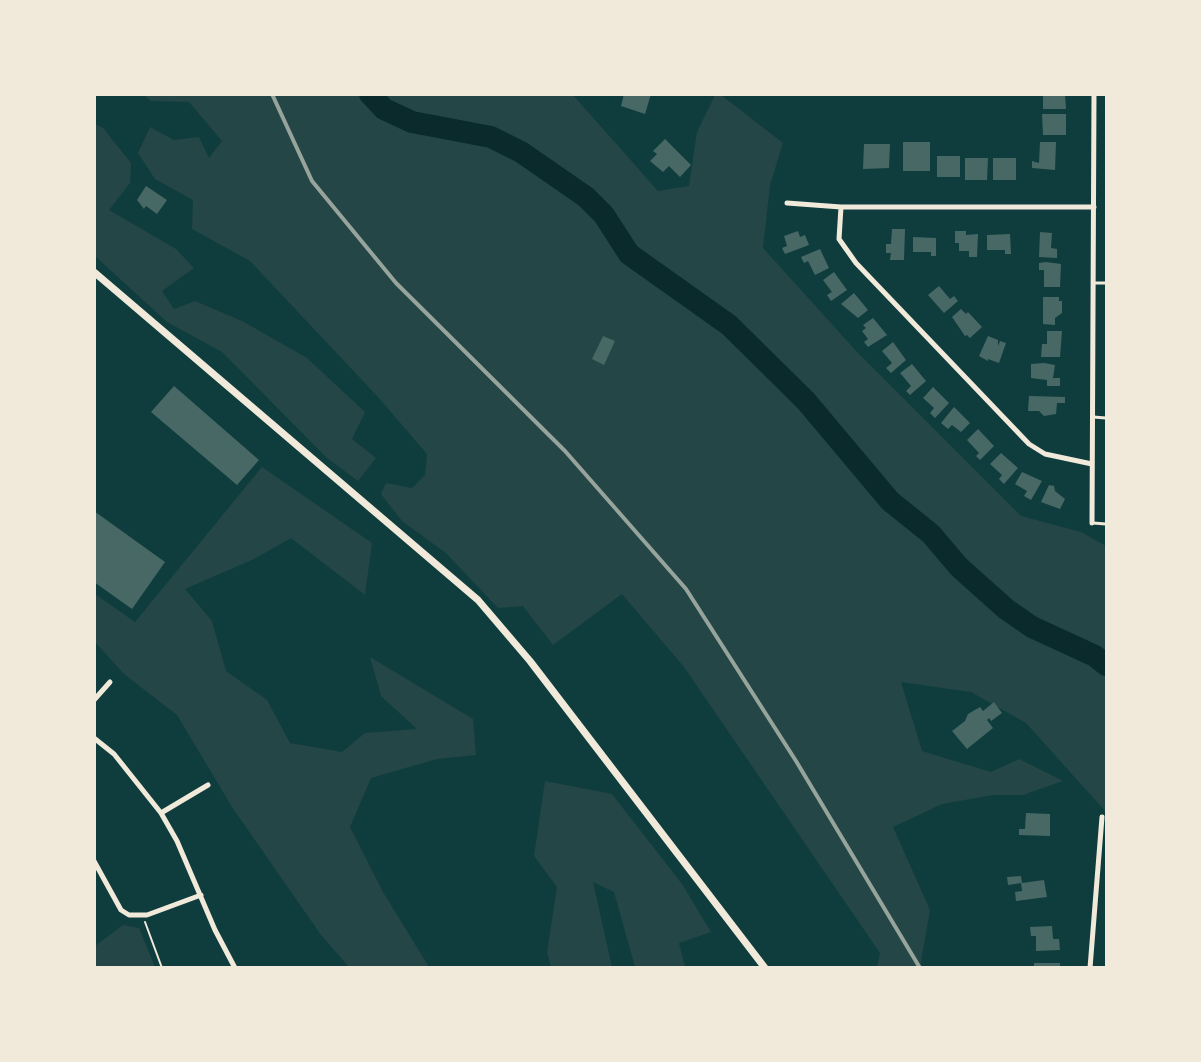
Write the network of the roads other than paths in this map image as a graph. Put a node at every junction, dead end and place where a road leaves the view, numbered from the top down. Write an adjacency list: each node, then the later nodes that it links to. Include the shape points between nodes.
1 (1094, 94): 4 (street)
2 (787, 203): 3 (street)
3 (841, 207): 4 (street); 10 (street, via 839,239 856,263 1029,444 1045,454)
4 (1094, 207): 6 (street)
5 (94, 272): 22 (street, via 478,600 530,661)
6 (1093, 283): 7 (lane); 8 (street)
7 (1107, 283)
8 (1092, 417): 9 (lane); 10 (street)
9 (1107, 418)
10 (1092, 464): 11 (street)
11 (1092, 524): 12 (lane)
12 (1107, 524)
13 (110, 682): 14 (street)
14 (94, 700)
15 (94, 738): 17 (street, via 114,754)
16 (208, 785): 17 (street)
17 (161, 813): 20 (street)
18 (1102, 817): 23 (street)
19 (94, 861): 20 (street, via 121,910 129,915 144,916)
20 (201, 895): 21 (street)
21 (235, 968)
22 (765, 968)
23 (1090, 968)

